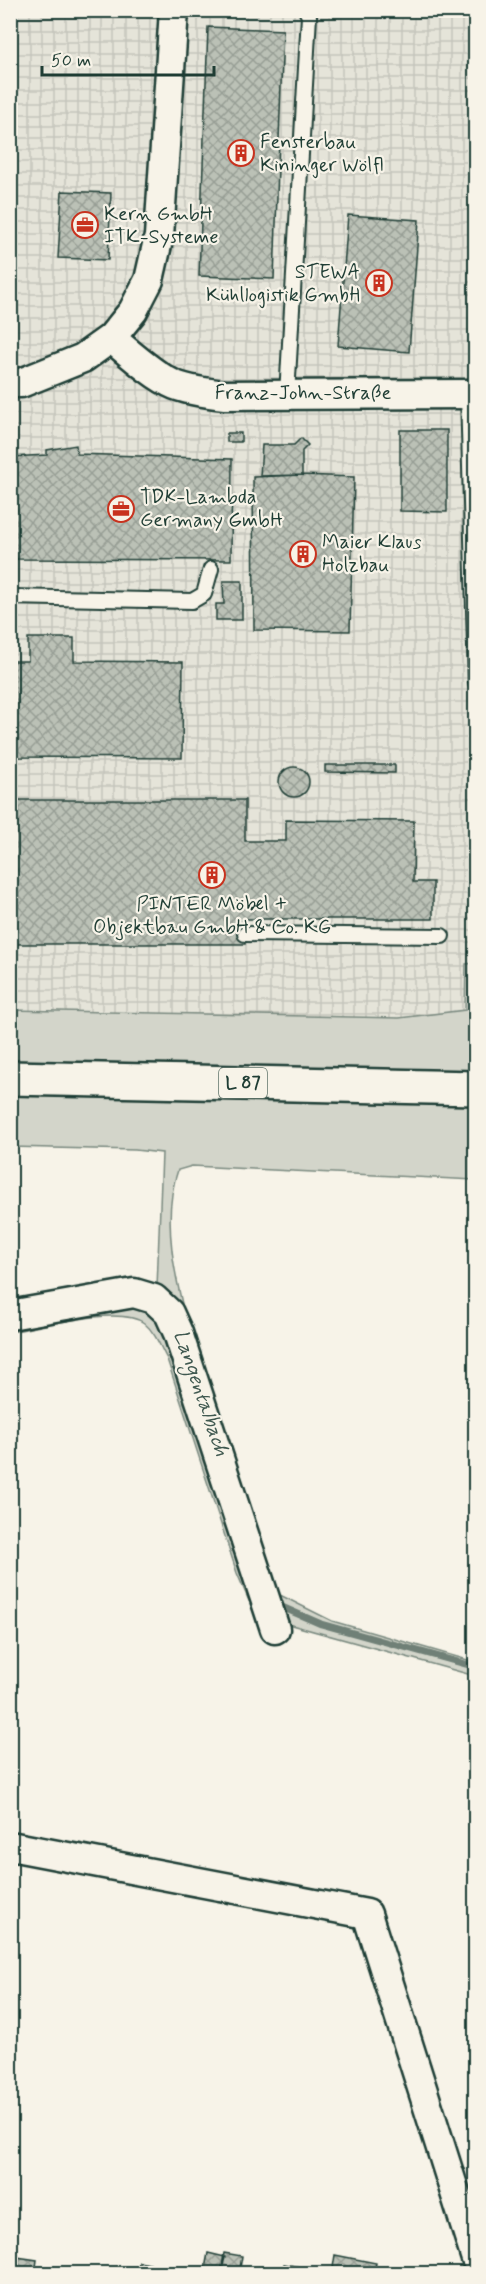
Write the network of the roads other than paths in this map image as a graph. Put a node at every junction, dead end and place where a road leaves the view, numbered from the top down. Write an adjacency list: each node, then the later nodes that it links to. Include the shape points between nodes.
1 (174, 10): 3 (street, via 159,236 149,280 133,311)
2 (306, 10): 6 (lane, via 309,16)
3 (111, 338): 4 (street, via 83,358 21,383); 6 (street, Franz-John-Straße, via 173,384 197,392)
4 (10, 383)
5 (472, 394): 6 (street, Franz-John-Straße); 9 (lane)
6 (287, 395)
7 (211, 568): 8 (lane, via 204,594 192,601)
8 (10, 597)
9 (476, 682)
10 (244, 934): 11 (lane)
11 (442, 936)
12 (10, 1078): 13 (main road, L 87)
13 (476, 1089)
14 (10, 1315): 15 (street, via 134,1293 154,1299 169,1313)
15 (275, 1629)
16 (10, 1846): 17 (street, via 367,1914)
17 (476, 2259)

